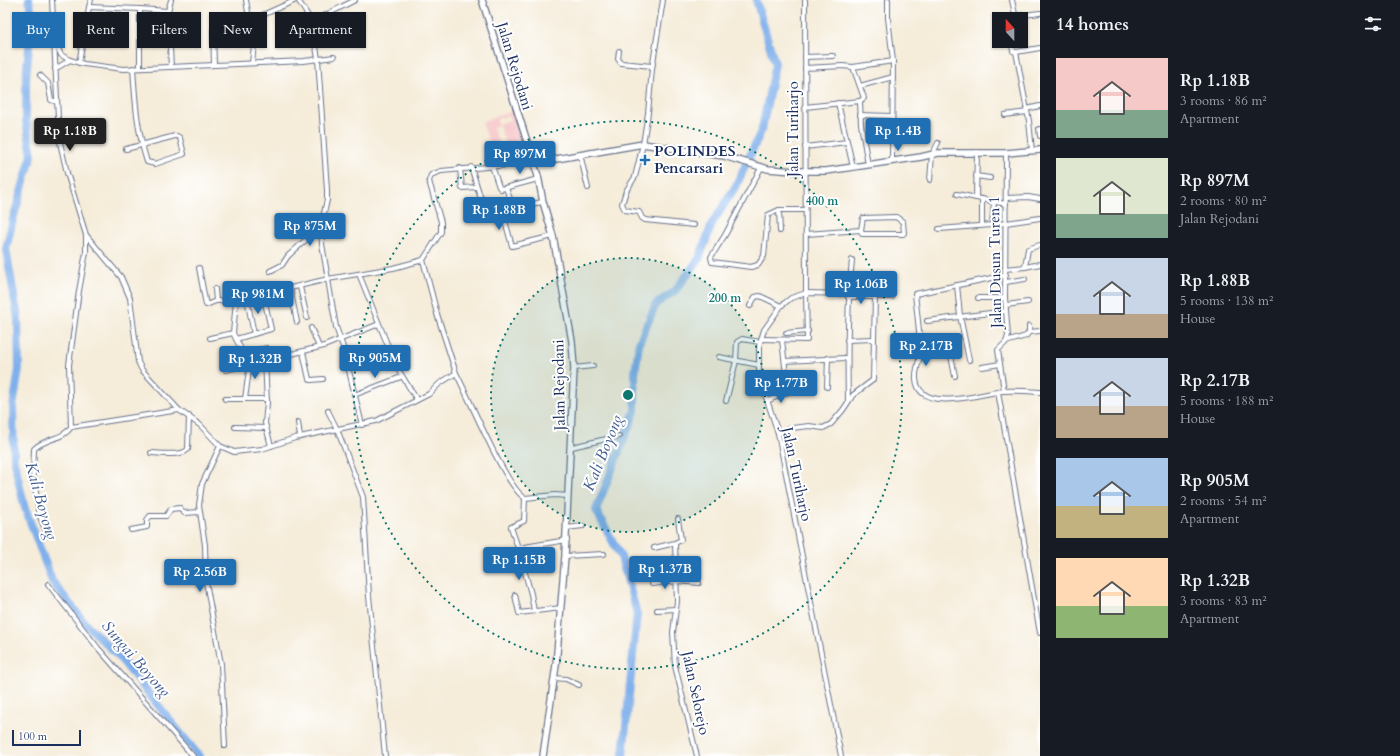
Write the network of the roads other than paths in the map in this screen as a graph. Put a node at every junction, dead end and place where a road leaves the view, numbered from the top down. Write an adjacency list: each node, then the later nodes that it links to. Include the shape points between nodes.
1 (52, 0): 15 (street)
2 (91, 0): 12 (street)
3 (171, 0): 14 (street)
4 (246, 0): 16 (street)
5 (297, 0): 17 (street); 21 (street)
6 (355, 0): 18 (street)
7 (482, 0): 74 (main road, Jalan Rejodani)
8 (663, 0): 41 (street)
9 (805, 0): 34 (street, Jalan Turiharjo)
10 (888, 0): 37 (street)
11 (1012, 0): 19 (street)
12 (89, 7): 13 (street); 38 (street)
13 (140, 9): 14 (street); 45 (street)
14 (168, 11): 42 (street)
15 (53, 12)
16 (249, 12)
17 (305, 12)
18 (332, 12)
19 (1015, 12)
20 (1040, 13): 22 (street)
21 (267, 14)
22 (1028, 15)
23 (54, 48): 47 (street)
24 (58, 48): 36 (street, via 61,55)
25 (214, 48): 40 (street)
26 (254, 48): 39 (street)
27 (316, 48): 35 (street)
28 (1012, 48): 31 (street)
29 (1040, 48): 31 (street)
30 (619, 51): 41 (street, via 618,59 621,63)
31 (1016, 52): 56 (street)
32 (832, 56): 34 (street)
33 (334, 57): 35 (street)
34 (805, 57): 46 (street, Jalan Turiharjo)
35 (318, 59): 39 (street); 106 (street, via 327,200)
36 (70, 60): 38 (street); 47 (street)
37 (893, 61): 43 (street); 49 (street)
38 (79, 63): 44 (street)
39 (252, 63): 40 (street)
40 (214, 64): 42 (street)
41 (652, 66): 64 (street)
42 (171, 67): 45 (street)
43 (853, 67): 46 (street); 50 (street)
44 (133, 68): 45 (street); 65 (street, via 135,104)
45 (140, 68)
46 (805, 68): 55 (street, Jalan Turiharjo)
47 (55, 69): 52 (street)
48 (40, 75): 52 (street, via 48,83 51,100)
49 (892, 77): 50 (street); 59 (street)
50 (860, 86): 51 (street, via 864,98)
51 (860, 101): 53 (street); 57 (street)
52 (57, 102): 112 (street, via 59,138)
53 (838, 103): 55 (street); 62 (street)
54 (1040, 106): 56 (street)
55 (805, 107): 66 (street, Jalan Turiharjo)
56 (1027, 111): 58 (street); 69 (street)
57 (860, 115): 59 (street); 76 (street)
58 (1005, 115)
59 (891, 116): 75 (street)
60 (1039, 129): 61 (street)
61 (1040, 136)
62 (847, 142): 66 (street); 79 (street)
63 (938, 143): 73 (street)
64 (643, 144): 72 (main road); 81 (main road, via 724,156); 104 (street, via 635,177 622,201 623,208 626,211 639,212 645,220)
65 (142, 145): 65 (street, via 180,136 184,154 149,164 146,162); 67 (street)
66 (805, 147): 82 (street, Jalan Turiharjo)
67 (126, 149)
68 (1040, 150): 69 (main road)
69 (1032, 151): 71 (main road)
70 (977, 152): 71 (main road); 73 (main road); 83 (street)
71 (1006, 153): 92 (street, Jalan Dusun Turen 1)
72 (580, 154): 74 (main road); 89 (street)
73 (932, 155): 75 (main road); 86 (street)
74 (533, 162): 77 (street); 84 (main road, Jalan Rejodani)
75 (892, 162): 76 (main road)
76 (868, 165): 79 (main road)
77 (492, 166): 78 (street); 88 (street, via 499,187)
78 (471, 167): 80 (street); 87 (street)
79 (852, 167): 82 (main road)
80 (460, 168): 87 (street, via 462,188); 115 (street, via 431,175 429,181 442,232)
81 (762, 168): 82 (main road); 100 (street, via 711,257 712,262 751,267 758,265 764,256 768,215)
82 (805, 171): 101 (street, Jalan Turiharjo)
83 (976, 176): 85 (street); 91 (street)
84 (538, 178): 88 (street); 96 (main road, Jalan Rejodani)
85 (990, 178)
86 (930, 180)
87 (476, 187): 99 (street, via 486,216)
88 (506, 188): 98 (street)
89 (588, 188)
90 (958, 194): 91 (street)
91 (976, 198): 93 (street)
92 (1006, 198): 94 (street, via 1028,196); 97 (street, Jalan Dusun Turen 1)
93 (982, 199): 95 (street); 107 (street)
94 (1040, 199)
95 (994, 201): 97 (street); 105 (street)
96 (543, 202): 98 (street); 113 (main road, Jalan Rejodani)
97 (1006, 204): 103 (street, Jalan Dusun Turen 1)
98 (512, 207): 99 (street)
99 (502, 210): 113 (street, via 512,246)
100 (779, 210): 101 (street); 110 (street)
101 (805, 210): 111 (street, Jalan Turiharjo)
102 (1040, 218): 103 (street)
103 (1006, 222): 105 (street); 120 (street, Jalan Dusun Turen 1)
104 (694, 225)
105 (992, 225): 107 (street)
106 (320, 226): 121 (street, via 282,265); 124 (street)
107 (982, 226): 108 (street)
108 (939, 229)
109 (861, 230): 109 (street, via 863,218 896,217 904,223 903,234 866,235 862,234); 111 (street)
110 (780, 231)
111 (806, 234): 131 (street, Jalan Turiharjo)
112 (86, 235): 204 (street, via 121,277 130,298 138,362 142,370); 209 (street, via 86,252 69,365)
113 (553, 236): 183 (main road, Jalan Rejodani, via 572,341)
114 (1040, 245): 118 (street, via 1028,250)
115 (423, 260): 122 (street); 186 (street)
116 (852, 260): 133 (street)
117 (1040, 264): 118 (street)
118 (1025, 267): 120 (street)
119 (199, 268): 140 (street, via 206,305)
120 (1005, 269): 123 (street, Jalan Dusun Turen 1)
121 (270, 271)
122 (359, 274): 124 (street); 150 (street)
123 (1006, 275): 126 (street, Jalan Dusun Turen 1); 127 (street)
124 (328, 279): 128 (street); 162 (street)
125 (1025, 279): 126 (street)
126 (1006, 282): 137 (street, Jalan Dusun Turen 1)
127 (957, 285): 146 (street); 170 (street, via 915,294)
128 (300, 286): 129 (street); 147 (street)
129 (290, 288): 132 (street); 149 (street)
130 (215, 289): 140 (street)
131 (806, 293): 133 (street); 144 (street, Jalan Turiharjo, via 792,298); 153 (street)
132 (263, 294): 138 (street); 158 (street, via 272,328)
133 (848, 295): 135 (street); 164 (street)
134 (892, 297): 135 (street)
135 (875, 298): 161 (street)
136 (978, 298): 137 (street)
137 (1005, 298): 142 (street, Jalan Dusun Turen 1)
138 (247, 299): 139 (street); 158 (street)
139 (236, 301): 140 (street); 157 (street)
140 (216, 302)
141 (1028, 302): 142 (street)
142 (1006, 305): 145 (street, Jalan Dusun Turen 1)
143 (750, 306): 144 (street, via 755,297 760,296)
144 (781, 306): 165 (street, Jalan Turiharjo, via 764,330)
145 (1006, 311): 146 (street); 166 (street, Jalan Dusun Turen 1)
146 (960, 316): 148 (street); 176 (street)
147 (307, 318)
148 (927, 321)
149 (297, 322)
150 (379, 324): 162 (street); 188 (street)
151 (1029, 326): 155 (street)
152 (311, 328): 167 (street)
153 (808, 331): 156 (street); 163 (street, via 806,341)
154 (1040, 331): 155 (street)
155 (1029, 332): 166 (street, via 1026,336)
156 (786, 333)
157 (234, 334): 159 (street); 160 (street)
158 (254, 334): 160 (street)
159 (210, 338)
160 (236, 339): 179 (street)
161 (873, 339): 164 (street); 203 (street, via 873,380)
162 (340, 340): 167 (street); 196 (street)
163 (782, 340): 165 (street); 178 (street)
164 (847, 340): 174 (street)
165 (760, 341): 177 (street, via 739,340); 181 (street, Jalan Turiharjo)
166 (1006, 342): 180 (street, Jalan Dusun Turen 1, via 998,350)
167 (319, 347): 169 (street)
168 (252, 351): 172 (street, via 267,348)
169 (303, 352): 172 (street); 189 (street, via 309,379)
170 (920, 352): 187 (street, via 950,351); 194 (street, via 916,379 924,394 932,399 951,400)
171 (719, 357): 177 (street)
172 (270, 358): 175 (street)
173 (828, 358): 174 (street); 178 (street); 191 (street)
174 (846, 358): 203 (street)
175 (265, 360): 179 (street); 199 (street)
176 (969, 360)
177 (736, 361): 181 (street); 201 (street)
178 (785, 361): 193 (street)
179 (248, 363): 185 (street); 198 (street, via 250,370)
180 (1000, 364): 184 (street); 192 (street, Jalan Dusun Turen 1)
181 (759, 365): 202 (street, Jalan Turiharjo, via 759,376)
182 (593, 366): 183 (street)
183 (574, 368): 218 (main road, Jalan Rejodani)
184 (982, 368)
185 (226, 370)
186 (456, 373): 200 (street); 221 (street, via 500,463 515,490)
187 (955, 376)
188 (402, 377): 196 (street); 200 (street)
189 (323, 379)
190 (809, 387): 193 (street)
191 (827, 387)
192 (1004, 391): 194 (street); 195 (street)
193 (788, 392): 202 (street)
194 (998, 392): 245 (street)
195 (1040, 392)
196 (354, 395): 208 (street)
197 (225, 399): 198 (street)
198 (245, 399): 199 (street)
199 (267, 399): 211 (street)
200 (417, 400): 208 (street, via 376,421)
201 (726, 400)
202 (767, 401): 213 (street, Jalan Turiharjo)
203 (848, 402): 213 (street, via 831,424 823,428 809,426)
204 (179, 410): 206 (street); 209 (street)
205 (328, 411): 212 (street)
206 (189, 416): 216 (street); 219 (street, via 187,451)
207 (298, 422): 215 (street)
208 (362, 425): 212 (street)
209 (71, 427): 227 (street, via 68,432 44,441 34,449 33,476 38,512)
210 (236, 427): 211 (street)
211 (266, 428): 217 (street)
212 (337, 429): 215 (street); 250 (street, via 363,496 369,596)
213 (778, 433): 253 (street, Jalan Turiharjo)
214 (619, 436): 218 (street)
215 (300, 437): 217 (street)
216 (220, 446): 217 (street, via 234,452); 222 (street, via 202,484)
217 (271, 446)
218 (572, 447): 220 (main road, Jalan Rejodani)
219 (151, 454)
220 (568, 496): 221 (street); 225 (main road, Jalan Rejodani)
221 (525, 498): 230 (street, via 524,521 511,527)
222 (200, 512): 226 (street, via 184,514 180,508 171,508 166,516 150,516 147,526); 248 (street, via 207,588 221,664)
223 (678, 519): 229 (street, Jalan Selorejo, via 681,540)
224 (583, 526): 225 (street)
225 (566, 528): 228 (main road, Jalan Rejodani)
226 (131, 530)
227 (48, 536)
228 (567, 540): 230 (street); 233 (main road, Jalan Rejodani)
229 (675, 544): 231 (street); 236 (street, Jalan Selorejo)
230 (518, 548): 235 (street)
231 (654, 548)
232 (604, 554): 233 (street)
233 (566, 556): 241 (main road, Jalan Rejodani)
234 (540, 560): 235 (street)
235 (521, 563): 244 (street)
236 (677, 581): 237 (street); 239 (street); 242 (street, Jalan Selorejo)
237 (699, 583)
238 (48, 584): 249 (street, via 98,648)
239 (652, 584)
240 (515, 595): 244 (street, via 518,613)
241 (560, 608): 244 (street); 246 (main road, Jalan Rejodani)
242 (676, 609): 243 (street); 252 (street, Jalan Selorejo, via 673,632 675,666)
243 (657, 610)
244 (534, 611)
245 (1040, 632)
246 (554, 676): 247 (street); 251 (main road, Jalan Rejodani)
247 (579, 685)
248 (225, 746)
249 (193, 756)
250 (385, 756)
251 (543, 756)
252 (697, 756)
253 (841, 756)

